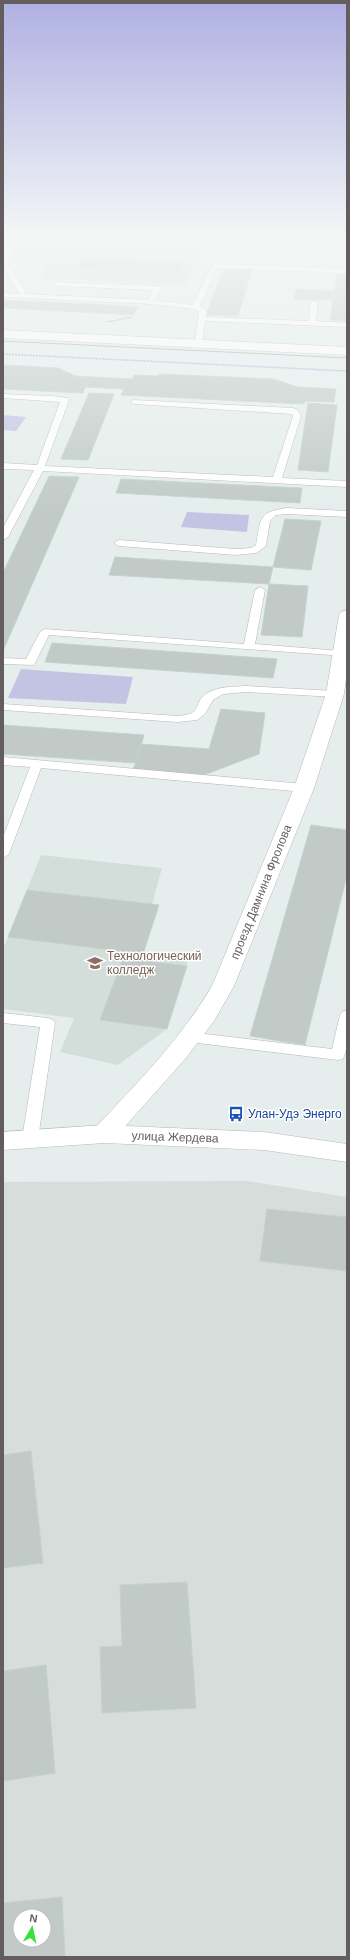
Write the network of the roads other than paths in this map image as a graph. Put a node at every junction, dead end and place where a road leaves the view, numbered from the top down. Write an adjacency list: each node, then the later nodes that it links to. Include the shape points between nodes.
1 (200, 328): 3 (lane)
2 (3, 334): 3 (street)
3 (198, 344): 4 (street)
4 (347, 351)
5 (3, 396): 8 (lane, via 65,400)
6 (134, 402): 9 (lane, via 295,412 297,416)
7 (3, 466): 8 (lane)
8 (40, 468): 9 (lane); 12 (lane)
9 (277, 480): 10 (lane)
10 (347, 484)
11 (347, 514): 13 (lane, via 287,511 273,513 265,520 261,546 253,551)
12 (3, 537)
13 (119, 544)
14 (260, 590): 16 (lane)
15 (347, 615): 17 (street, проезд Дамнина Фролова)
16 (249, 648): 17 (lane); 18 (lane, via 45,632 30,663)
17 (341, 654): 19 (street, проезд Дамнина Фролова)
18 (3, 661)
19 (335, 694): 20 (lane, via 246,689 220,691 208,698 193,718 178,719); 23 (street, проезд Дамнина Фролова)
20 (3, 707)
21 (3, 761): 22 (lane)
22 (37, 764): 23 (lane); 24 (lane)
23 (304, 788): 27 (street, проезд Дамнина Фролова, via 223,986 206,1016)
24 (3, 854)
25 (347, 1015): 27 (lane, via 338,1055)
26 (3, 1018): 29 (lane, via 48,1023)
27 (189, 1037): 28 (street, проезд Дамнина Фролова)
28 (104, 1134): 29 (street, улица Жердева); 31 (street, улица Жердева, via 264,1141)
29 (30, 1139): 30 (street, улица Жердева)
30 (3, 1141)
31 (347, 1153)

